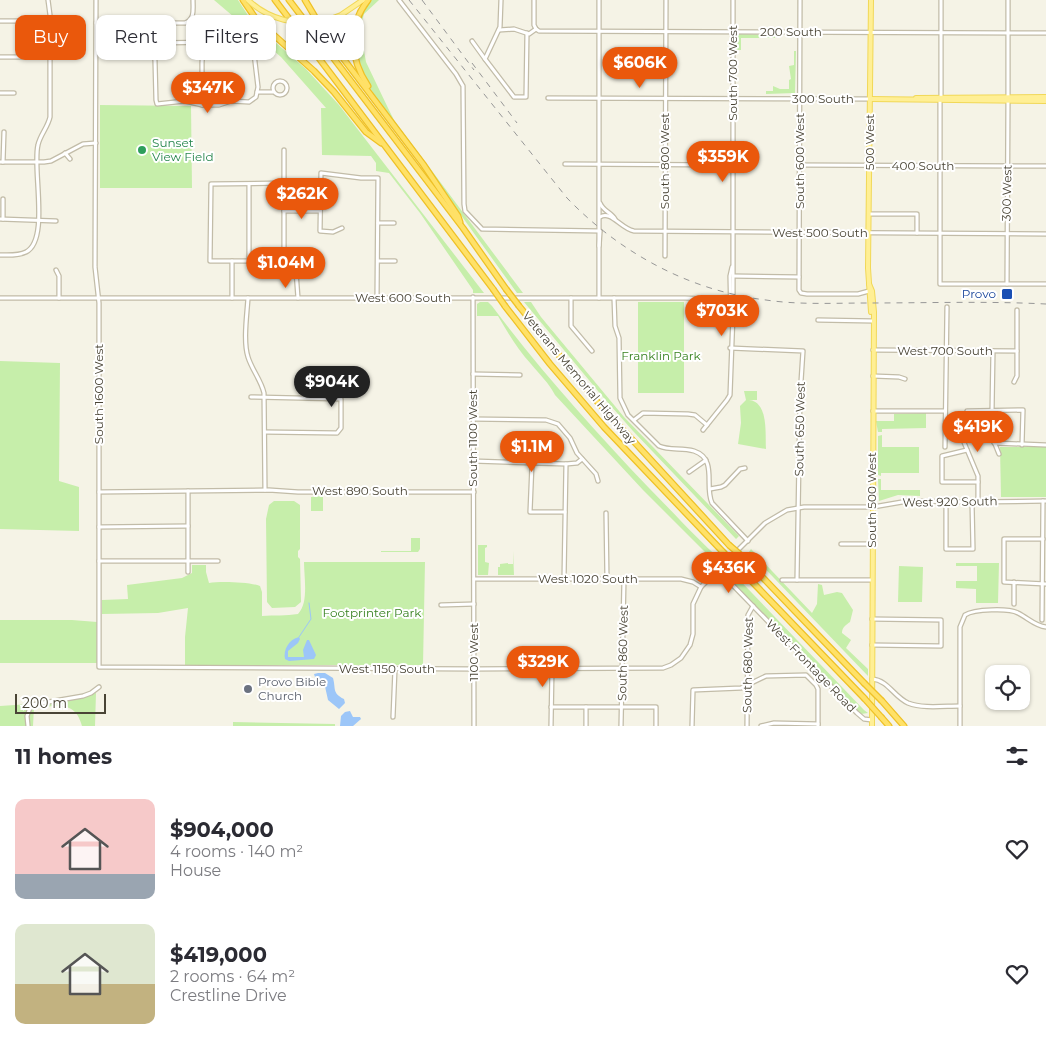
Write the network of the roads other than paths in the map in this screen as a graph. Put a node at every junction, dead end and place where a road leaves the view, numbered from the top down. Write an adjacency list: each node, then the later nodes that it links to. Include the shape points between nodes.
1 (48, 0): 21 (street)
2 (96, 0): 22 (street, South 1600 West)
3 (193, 0): 25 (street, via 191,21)
4 (243, 0): 64 (highway, via 256,18 326,83 369,136)
5 (248, 0): 9 (main road, bridge, via 280,20 300,23 325,21 341,15)
6 (275, 0): 64 (highway, Veterans Memorial Highway)
7 (289, 0): 95 (highway, Veterans Memorial Highway)
8 (305, 0): 61 (highway, via 327,37)
9 (362, 0)
10 (368, 0): 61 (highway, via 355,26 353,50 358,69)
11 (398, 0): 96 (street, via 463,86 465,211 482,229)
12 (501, 0): 27 (street)
13 (534, 0): 26 (street)
14 (599, 0): 28 (street)
15 (666, 0): 29 (street, South 800 West)
16 (733, 0): 30 (street, South 700 West)
17 (800, 0): 31 (street, South 600 West)
18 (871, 0): 32 (main road, 500 West)
19 (941, 0): 33 (street)
20 (1008, 0): 34 (street, 300 West)
21 (49, 15)
22 (96, 15)
23 (0, 21): 24 (street)
24 (15, 21)
25 (176, 23)
26 (536, 29): 28 (street, 200 South); 35 (street)
27 (499, 30): 35 (street, via 514,29); 40 (street)
28 (599, 31): 29 (street, 200 South); 52 (street)
29 (666, 31): 30 (street, 200 South); 53 (street, South 800 West)
30 (733, 32): 31 (street, 200 South); 54 (street, South 700 West)
31 (800, 32): 32 (street, 200 South); 55 (street, South 600 West)
32 (870, 32): 33 (street, 200 South); 56 (main road, 500 West)
33 (941, 32): 34 (street, 200 South); 57 (street)
34 (1008, 32): 36 (street, 200 South); 58 (street, 300 West)
35 (527, 33): 40 (street, via 526,97 514,97)
36 (1046, 33)
37 (472, 41): 40 (street)
38 (0, 57): 39 (street)
39 (15, 57)
40 (485, 59)
41 (50, 60): 69 (street, via 50,117 38,144)
42 (96, 60): 63 (street, South 1600 West)
43 (154, 60): 60 (street, via 157,104 185,101)
44 (202, 60): 60 (street)
45 (254, 60): 46 (street)
46 (257, 92): 47 (street); 60 (street, via 249,102)
47 (273, 92): 47 (street, via 277,95 284,93 285,82 276,81)
48 (0, 93): 49 (street)
49 (14, 93)
50 (1046, 97): 58 (main road, 300 South)
51 (548, 98): 52 (street, 300 South)
52 (599, 98): 53 (street, 300 South); 71 (street)
53 (665, 98): 54 (street, 300 South); 72 (street, South 800 West)
54 (733, 98): 55 (street, 300 South); 73 (street, South 700 West)
55 (800, 99): 56 (street, 300 South); 74 (street, South 600 West)
56 (870, 99): 57 (main road, 300 South); 75 (main road, 500 West)
57 (940, 99): 58 (main road, 300 South); 76 (street)
58 (1008, 99): 59 (main road, 300 South); 77 (street, 300 West)
59 (1046, 101)
60 (202, 105)
61 (380, 107): 95 (highway, via 441,190)
62 (4, 132): 68 (street)
63 (96, 143): 66 (street, via 83,144); 123 (street, South 1600 West, via 95,267)
64 (384, 145): 193 (highway, Veterans Memorial Highway, bridge, via 550,364)
65 (284, 150): 79 (street)
66 (65, 153): 67 (street); 69 (street, via 51,161)
67 (70, 159)
68 (1, 162): 69 (street)
69 (37, 162): 89 (street)
70 (565, 164): 71 (street)
71 (599, 164): 72 (street); 81 (street)
72 (665, 165): 73 (street); 97 (street, South 800 West)
73 (732, 165): 98 (street, South 700 West)
74 (800, 165): 75 (street, 400 South); 99 (street, South 600 West)
75 (870, 166): 76 (street, 400 South); 86 (main road, 500 West)
76 (940, 166): 77 (street, 400 South); 102 (street)
77 (1008, 166): 78 (street, 400 South); 103 (street, 300 West)
78 (1046, 166)
79 (284, 183): 80 (street); 84 (street)
80 (248, 184): 108 (street, via 211,184 210,261); 109 (street)
81 (598, 195): 83 (street); 96 (street)
82 (3, 199): 88 (street)
83 (600, 203): 87 (street); 90 (street)
84 (284, 211): 85 (street); 106 (street)
85 (320, 211): 92 (street, via 321,173 378,178); 94 (street, via 320,231)
86 (869, 214): 100 (main road, 500 West); 101 (street, via 917,214)
87 (600, 217): 90 (street, West 500 South, via 606,214); 96 (street)
88 (1, 219): 89 (street)
89 (38, 220): 91 (street); 105 (street, via 38,237 28,252)
90 (615, 220): 97 (street, West 500 South, via 630,231)
91 (56, 221)
92 (378, 223): 93 (street); 110 (street)
93 (394, 223)
94 (342, 228)
95 (463, 228): 245 (highway, Veterans Memorial Highway, bridge, via 519,306 593,397 729,545)
96 (599, 231): 129 (street)
97 (665, 232): 98 (street, West 500 South); 107 (street, South 800 West)
98 (732, 232): 99 (street, West 500 South); 112 (street, South 700 West)
99 (799, 233): 100 (street, West 500 South); 115 (street, South 600 West)
100 (868, 233): 101 (street, West 500 South); 116 (main road, 500 West)
101 (918, 233): 102 (street, West 500 South)
102 (940, 233): 103 (street, West 500 South); 117 (street, via 940,284)
103 (1007, 234): 104 (street, West 500 South); 117 (street, 300 West)
104 (1046, 234)
105 (0, 255)
106 (285, 256): 109 (street, via 270,261); 126 (street, via 296,271)
107 (665, 256)
108 (232, 261): 109 (street); 124 (street)
109 (248, 261)
110 (378, 261): 111 (street); 127 (street)
111 (395, 261)
112 (732, 267): 114 (street, South 700 West); 131 (street, South 700 West)
113 (56, 270): 122 (street)
114 (733, 276): 115 (street); 131 (street, South 700 West)
115 (799, 277): 119 (street, South 600 West, via 800,291 804,294)
116 (869, 284): 119 (main road, South 500 West); 135 (main road, South 500 West)
117 (1007, 284): 118 (street)
118 (1046, 284)
119 (869, 291): 135 (main road, South 500 West)
120 (473, 297): 127 (street, West 600 South); 128 (street, West 600 South); 142 (street, South 1100 West)
121 (0, 298): 122 (street, West 600 South)
122 (59, 298): 123 (street, West 600 South)
123 (99, 298): 124 (street, West 600 South); 177 (street, South 1600 West)
124 (232, 298): 125 (street, West 600 South)
125 (248, 298): 126 (street, West 600 South); 148 (street, via 248,356 263,386)
126 (298, 298): 127 (street, West 600 South)
127 (377, 298)
128 (571, 298): 129 (street, West 600 South); 139 (street, via 571,326)
129 (599, 298): 130 (street, West 600 South)
130 (614, 298): 131 (street, West 600 South); 153 (street, via 614,326 619,338 619,392 622,404)
131 (731, 298): 136 (street, South 700 West)
132 (947, 307): 138 (street)
133 (1017, 310): 141 (street)
134 (818, 320): 135 (street)
135 (873, 321): 137 (main road, South 500 West)
136 (730, 348): 154 (street, South 700 West, via 729,398); 183 (street, South 650 West, via 803,351)
137 (873, 350): 138 (street, West 700 South); 144 (main road, South 500 West)
138 (947, 350): 140 (street, West 700 South); 149 (street)
139 (592, 351)
140 (993, 351): 141 (street, West 700 South); 150 (street)
141 (1017, 351): 146 (street)
142 (473, 374): 143 (street); 152 (street, South 1100 West)
143 (520, 375)
144 (873, 376): 145 (street); 151 (main road, South 500 West)
145 (905, 379)
146 (1014, 382)
147 (251, 397): 148 (street)
148 (264, 397): 158 (street); 158 (street, via 338,398 341,401 341,428 337,433)
149 (945, 410): 151 (street); 162 (street)
150 (992, 410): 157 (street, via 967,411); 159 (street, via 989,430); 160 (street, via 1023,410)
151 (873, 411): 184 (main road, South 500 West)
152 (473, 419): 165 (street, via 552,420 570,438); 167 (street, South 1100 West)
153 (634, 420): 154 (street, via 643,413 688,414); 166 (street, via 659,446 693,450)
154 (707, 425): 155 (street, South 700 West)
155 (703, 430)
156 (949, 430): 157 (street)
157 (963, 430): 163 (street)
158 (265, 432): 175 (street)
159 (995, 444): 160 (street); 164 (street)
160 (1022, 445): 161 (street)
161 (1046, 445)
162 (945, 447)
163 (967, 450): 173 (street); 173 (street, via 942,456 942,482)
164 (999, 454)
165 (582, 459): 169 (street); 172 (street)
166 (706, 460): 171 (street); 174 (street)
167 (473, 461): 168 (street); 178 (street, South 1100 West)
168 (532, 464): 169 (street); 185 (street, via 530,512)
169 (566, 464): 185 (street)
170 (744, 468): 174 (street, via 721,487)
171 (689, 472)
172 (598, 481)
173 (978, 482): 182 (street)
174 (710, 489): 190 (street, via 712,503)
175 (264, 490): 176 (street, West 890 South); 178 (street, West 890 South)
176 (188, 491): 177 (street, West 890 South); 187 (street)
177 (99, 492): 188 (street, South 1600 West)
178 (474, 492): 199 (street, South 1100 West)
179 (1044, 501): 182 (street, West 920 South); 189 (street)
180 (946, 502): 181 (street, West 920 South); 181 (street, via 946,549 972,549); 184 (street, West 920 South, via 905,501)
181 (972, 502): 182 (street, West 920 South)
182 (978, 502)
183 (799, 507): 184 (street, West 920 South); 190 (street, West 920 South, via 777,514); 204 (street)
184 (872, 507): 192 (main road, South 500 West)
185 (565, 512): 200 (street)
186 (606, 513): 201 (street)
187 (188, 526): 188 (street); 195 (street)
188 (99, 527): 194 (street, South 1600 West)
189 (1043, 538): 206 (street, via 1004,539 1004,582); 207 (street)
190 (748, 541): 193 (street, West 920 South)
191 (841, 544): 192 (street)
192 (872, 544): 205 (main road, South 500 West)
193 (729, 558): 197 (street, West 920 South); 244 (highway, Veterans Memorial Highway, bridge)
194 (98, 561): 195 (street); 217 (street, South 1600 West)
195 (188, 561): 196 (street); 198 (street)
196 (218, 561)
197 (718, 570): 208 (street, West 920 South); 212 (street, West Frontage Road)
198 (188, 572)
199 (474, 579): 200 (street, West 1020 South); 209 (street, 1100 West)
200 (564, 579): 201 (street, West 1020 South)
201 (607, 579): 202 (street, West 1020 South)
202 (624, 579): 208 (street, West 1020 South, via 682,579); 218 (street, South 860 West)
203 (782, 580): 204 (street)
204 (797, 580): 205 (street)
205 (872, 580): 213 (main road, South 500 West)
206 (1014, 582): 207 (street); 210 (street)
207 (1044, 583): 214 (street)
208 (701, 587): 218 (street, West 1150 South, via 694,604 691,643 683,656 660,668)
209 (474, 604): 211 (street); 220 (street, 1100 West)
210 (1014, 604)
211 (441, 605)
212 (753, 606): 222 (street, West Frontage Road); 225 (street, South 680 West, via 748,614)
213 (872, 619): 216 (main road, South 500 West); 216 (street, via 941,620 940,646)
214 (1042, 620)
215 (1046, 627): 227 (street, via 1014,611 975,610 966,614 960,627)
216 (872, 645): 223 (main road, South 500 West)
217 (99, 667): 219 (street, West 1150 South)
218 (623, 668): 221 (street, West 1150 South); 230 (street, South 860 West)
219 (395, 669): 220 (street, West 1150 South); 231 (street)
220 (474, 669): 221 (street, West 1150 South); 235 (street, 1100 West)
221 (552, 669): 228 (street)
222 (818, 673): 224 (street); 232 (street, West Frontage Road, via 860,716)
223 (872, 679): 227 (street, via 883,681 913,705); 232 (main road, South 500 West)
224 (812, 680): 225 (street, via 804,675 774,675); 233 (street, via 818,687)
225 (747, 685): 240 (street, via 693,690); 241 (street, South 680 West)
226 (99, 687): 234 (street, via 83,696 31,705)
227 (960, 706): 246 (street)
228 (551, 707): 229 (street); 236 (street)
229 (586, 707): 230 (street); 237 (street)
230 (621, 707): 238 (street, South 860 West); 239 (street, via 656,707)
231 (393, 717)
232 (872, 720): 243 (main road, South 500 West)
233 (818, 725): 242 (street, via 774,723)
234 (28, 726)
235 (474, 726)
236 (551, 726)
237 (586, 726)
238 (621, 726)
239 (656, 726)
240 (692, 726)
241 (747, 726)
242 (761, 726)
243 (872, 726)
244 (889, 726)
245 (904, 726)
246 (960, 726)

